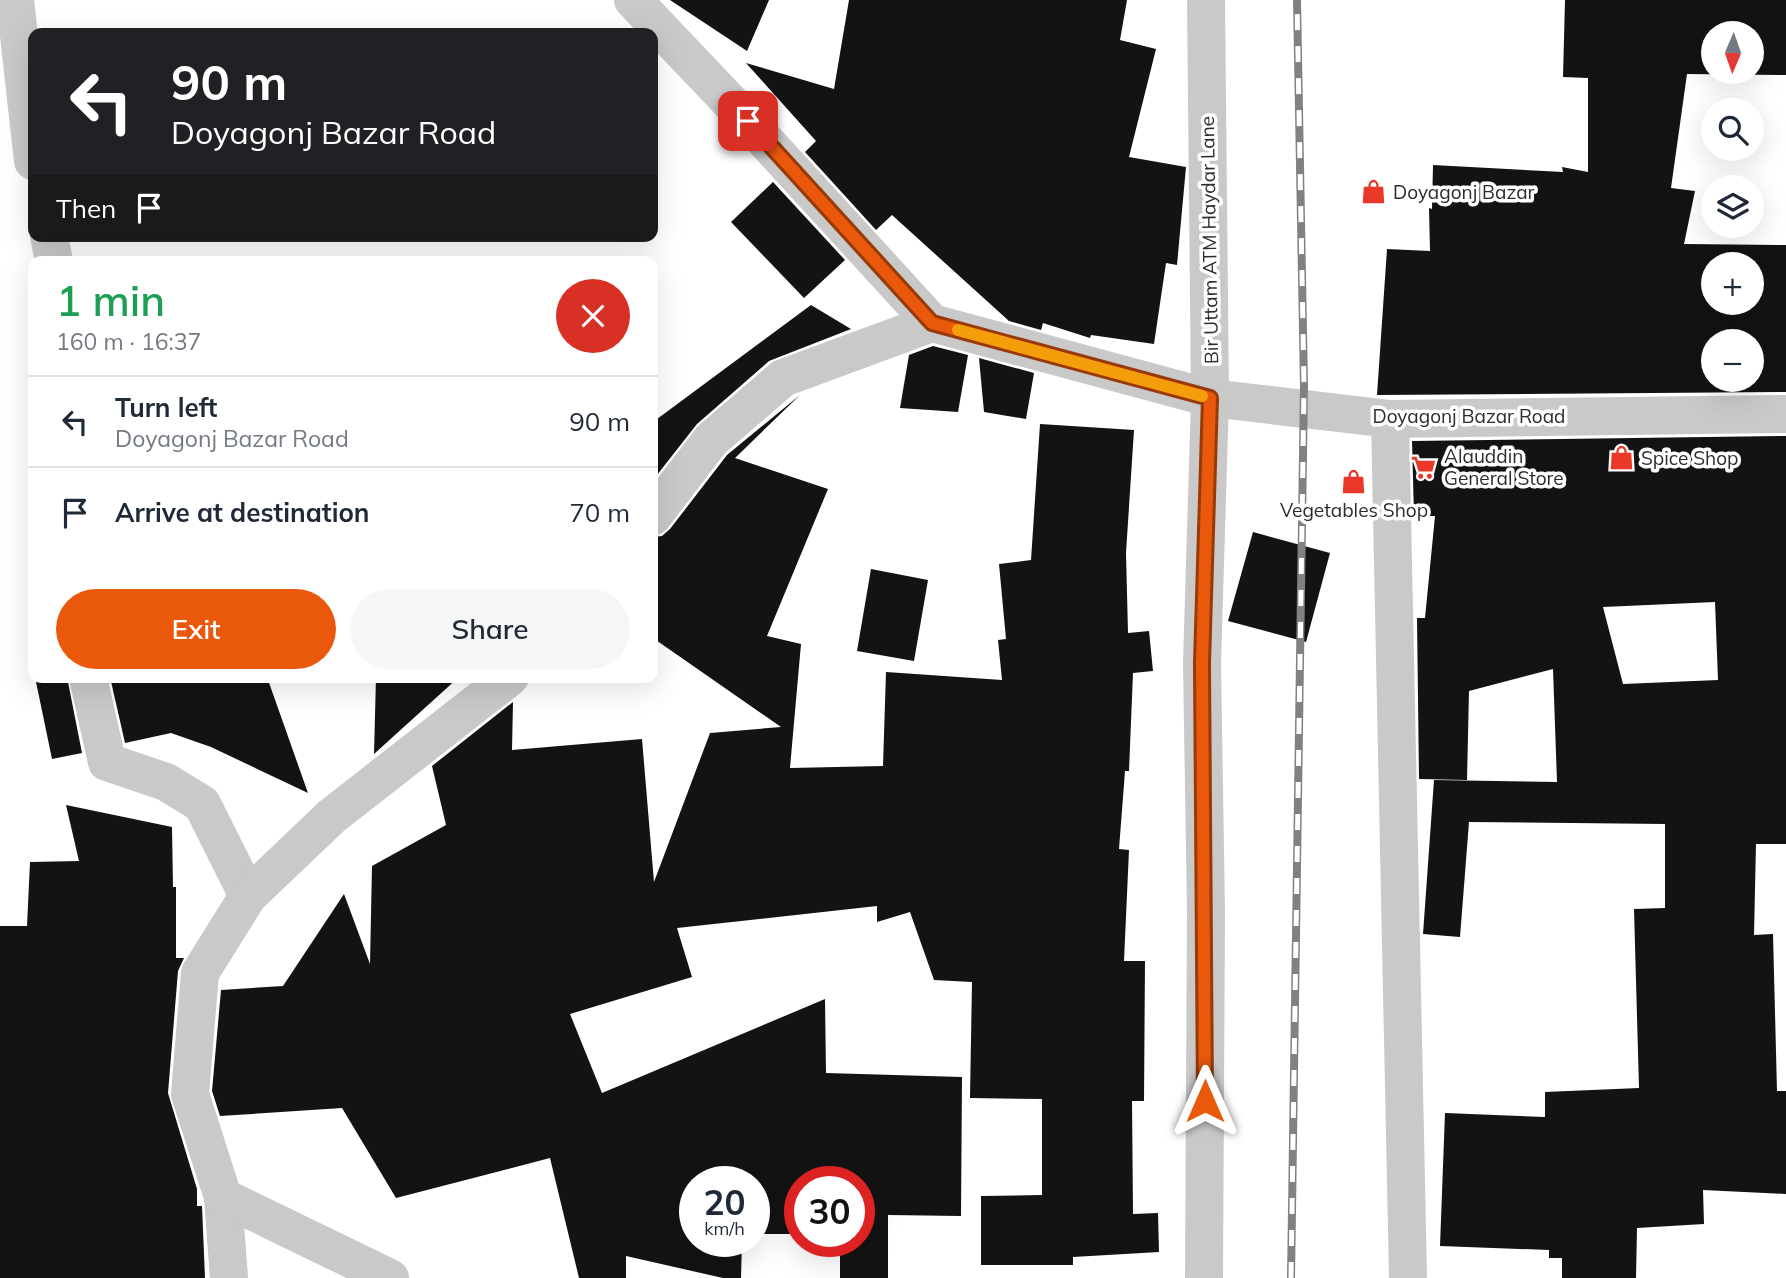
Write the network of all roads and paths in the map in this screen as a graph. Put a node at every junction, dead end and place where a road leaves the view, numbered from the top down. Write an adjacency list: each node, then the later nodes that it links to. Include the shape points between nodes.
1 (15, 0): 4 (street)
2 (633, 0): 5 (street)
3 (1206, 0): 6 (street, Bir Uttam ATM Haydar Lane)
4 (28, 116)
5 (932, 323): 6 (street, Doyagonj Bazar Road); 9 (street, via 783,378 711,440)
6 (1210, 398): 8 (street, Doyagonj Bazar Road); 16 (street, Bir Uttam ATM Haydar Lane, via 1202,663)
7 (1786, 414): 8 (street, Doyagonj Bazar Road)
8 (1390, 419): 17 (street)
9 (658, 509)
10 (89, 683): 12 (street, via 107,762 166,782 202,804)
11 (502, 683): 12 (street, via 332,816)
12 (248, 896): 13 (street, via 200,973 190,1094)
13 (223, 1197): 14 (street); 15 (street)
14 (229, 1278)
15 (390, 1278)
16 (1204, 1278)
17 (1408, 1278)

